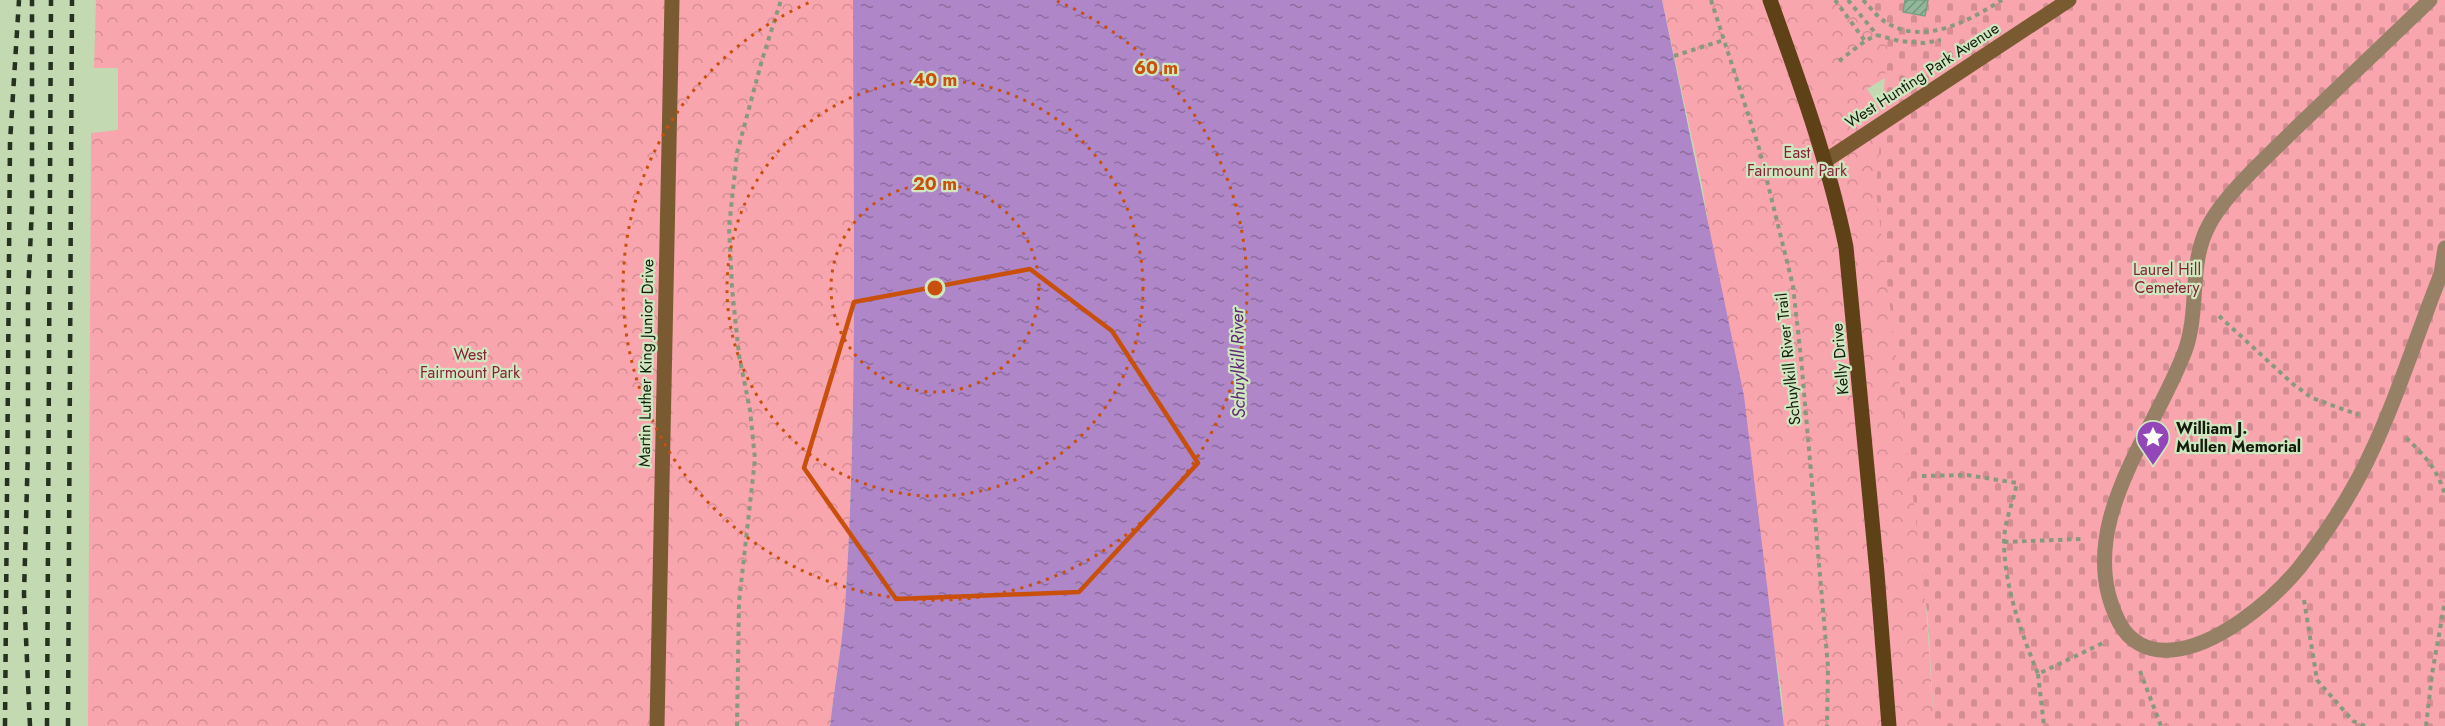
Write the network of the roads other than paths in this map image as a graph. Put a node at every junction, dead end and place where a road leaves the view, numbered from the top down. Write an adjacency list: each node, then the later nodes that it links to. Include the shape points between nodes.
1 (672, 0): 7 (main road, Martin Luther King Junior Drive)
2 (1770, 0): 5 (main road, Kelly Drive)
3 (2069, 0): 5 (main road, West Hunting Park Avenue)
4 (2430, 0): 6 (lane, via 2268,155 2208,225 2199,254 2185,350 2135,453 2116,501 2107,538 2104,561 2112,609 2125,633 2138,644 2158,651 2181,649 2227,630 2269,599 2297,570 2338,514 2361,474 2440,274)
5 (1825, 161): 8 (main road, Kelly Drive, via 1838,205 1852,291)
6 (2445, 248)
7 (657, 726)
8 (1889, 726)

